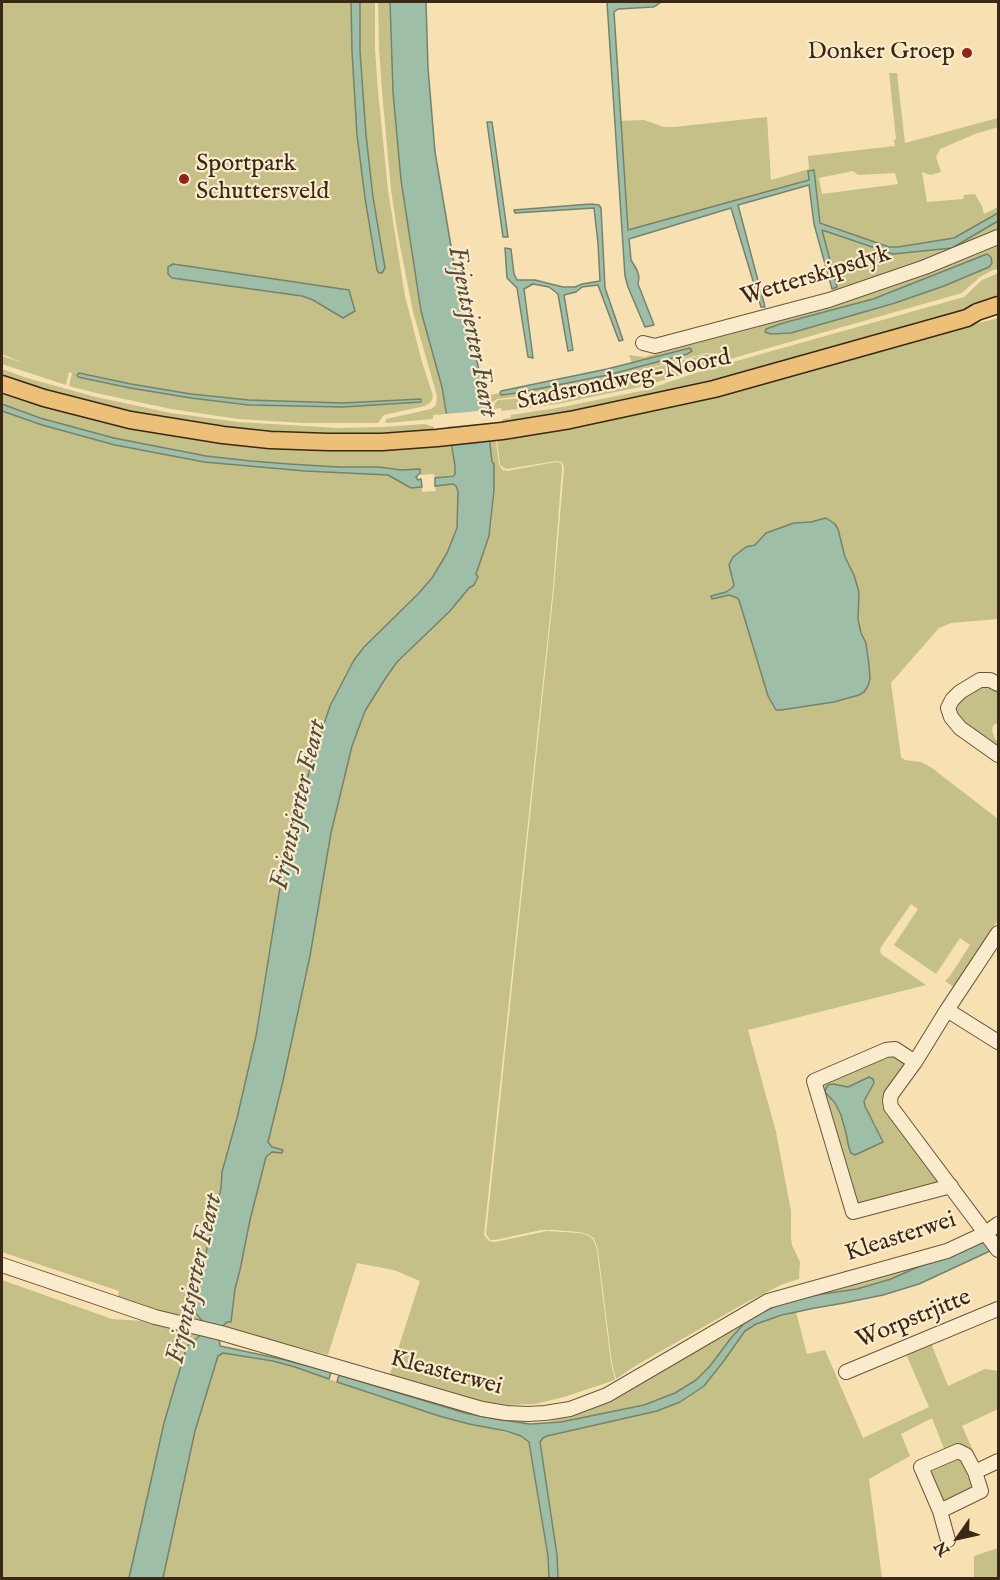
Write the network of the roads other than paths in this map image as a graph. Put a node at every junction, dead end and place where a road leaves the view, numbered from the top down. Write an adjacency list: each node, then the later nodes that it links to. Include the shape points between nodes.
1 (999, 237): 5 (street, Wetterskipsdyk, via 829,300 656,346)
2 (999, 305): 4 (main road, Stadsrondweg-Noord)
3 (999, 313): 4 (main road, Stadsrondweg-Noord)
4 (967, 318): 6 (main road, Stadsrondweg-Noord, via 714,389 570,420 502,431 382,442 223,435 130,420)
5 (643, 343)
6 (2, 384)
7 (999, 684): 8 (street, via 980,680 960,692 948,708 960,728)
8 (999, 755)
9 (999, 933): 10 (street)
10 (946, 1010): 11 (street); 12 (street)
11 (999, 1042)
12 (915, 1062): 13 (street, via 891,1095 891,1107); 13 (street, via 895,1049 886,1050 807,1082 853,1212)
13 (951, 1186): 15 (street)
14 (999, 1224): 15 (street, Kleasterwei)
15 (986, 1233): 16 (street); 17 (street, Kleasterwei, via 947,1251 768,1301 607,1395 545,1413 482,1409 147,1314)
16 (999, 1250)
17 (2, 1264)
18 (999, 1309): 19 (street, Worpstrjitte)
19 (846, 1372)
20 (999, 1461): 21 (street)
21 (975, 1472): 22 (street, via 981,1491); 22 (street, via 966,1455 958,1451 921,1467)
22 (940, 1511): 23 (street)
23 (948, 1540)

